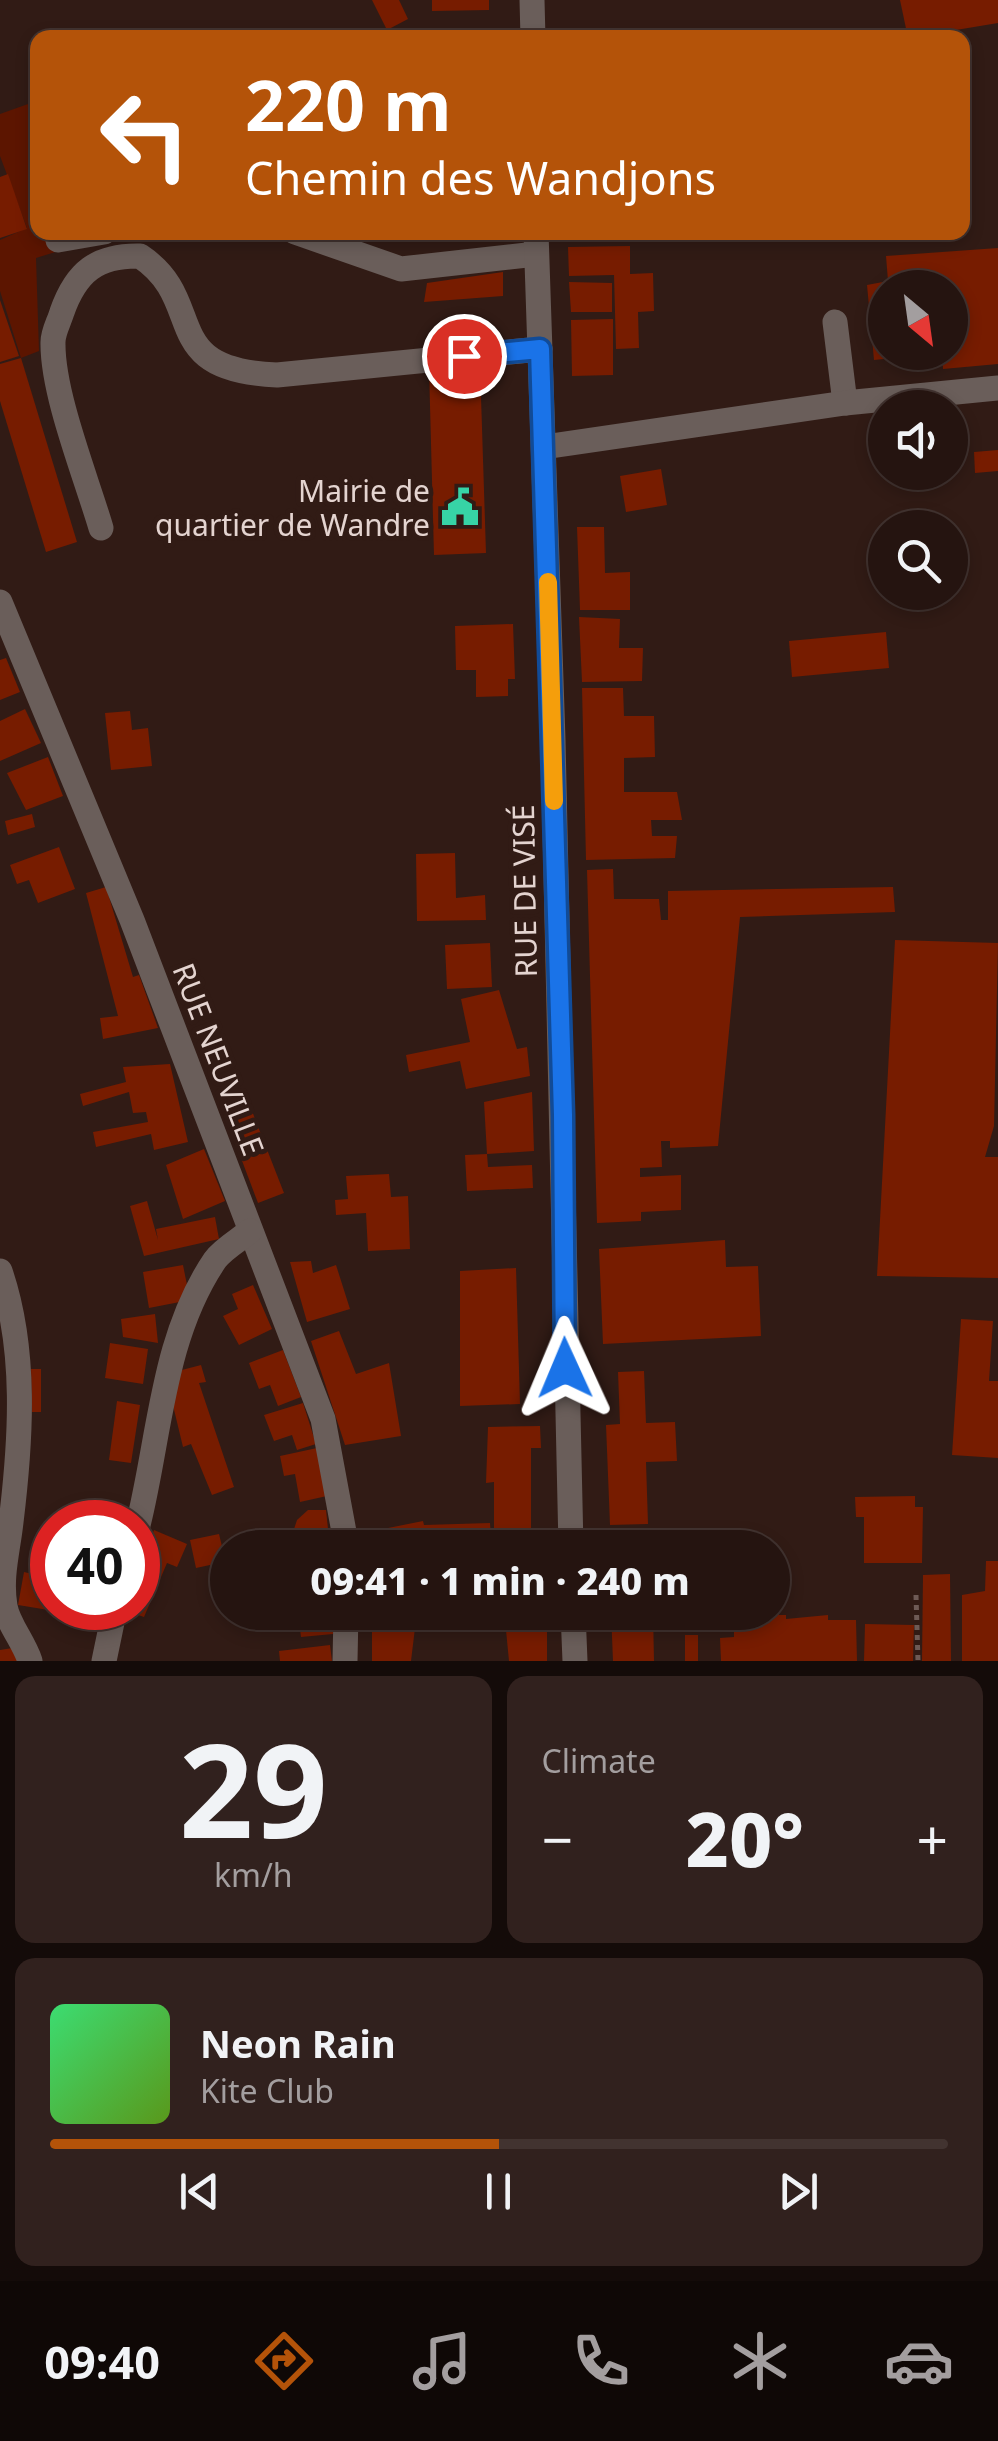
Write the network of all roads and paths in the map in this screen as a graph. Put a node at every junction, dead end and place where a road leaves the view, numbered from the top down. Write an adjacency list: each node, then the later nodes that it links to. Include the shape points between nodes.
1 (532, 0): 2 (street)
2 (533, 30)
3 (317, 240): 4 (street, via 401,269)
4 (536, 243): 6 (street, RUE DE VISÉ)
5 (835, 322): 8 (street)
6 (540, 349): 9 (street, RUE DE VISÉ); 10 (street, via 277,376 236,374 196,346 154,265 140,256 94,263 68,295 53,338 56,373)
7 (998, 388): 8 (street)
8 (845, 403): 9 (street)
9 (544, 447): 16 (street, RUE DE VISÉ)
10 (101, 528)
11 (0, 602): 12 (street, RUE NEUVILLE, via 132,920)
12 (250, 1231): 14 (street, via 216,1258 184,1324 160,1398); 15 (street, RUE NEUVILLE, via 323,1419)
13 (0, 1270): 21 (street, via 19,1366 5,1610)
14 (142, 1500)
15 (344, 1530)
16 (571, 1530)
17 (916, 1596): 25 (path)
18 (110, 1630): 22 (street)
19 (346, 1630): 23 (street)
20 (574, 1630): 24 (street)
21 (30, 1661)
22 (104, 1661)
23 (345, 1661)
24 (575, 1661)
25 (918, 1661)

